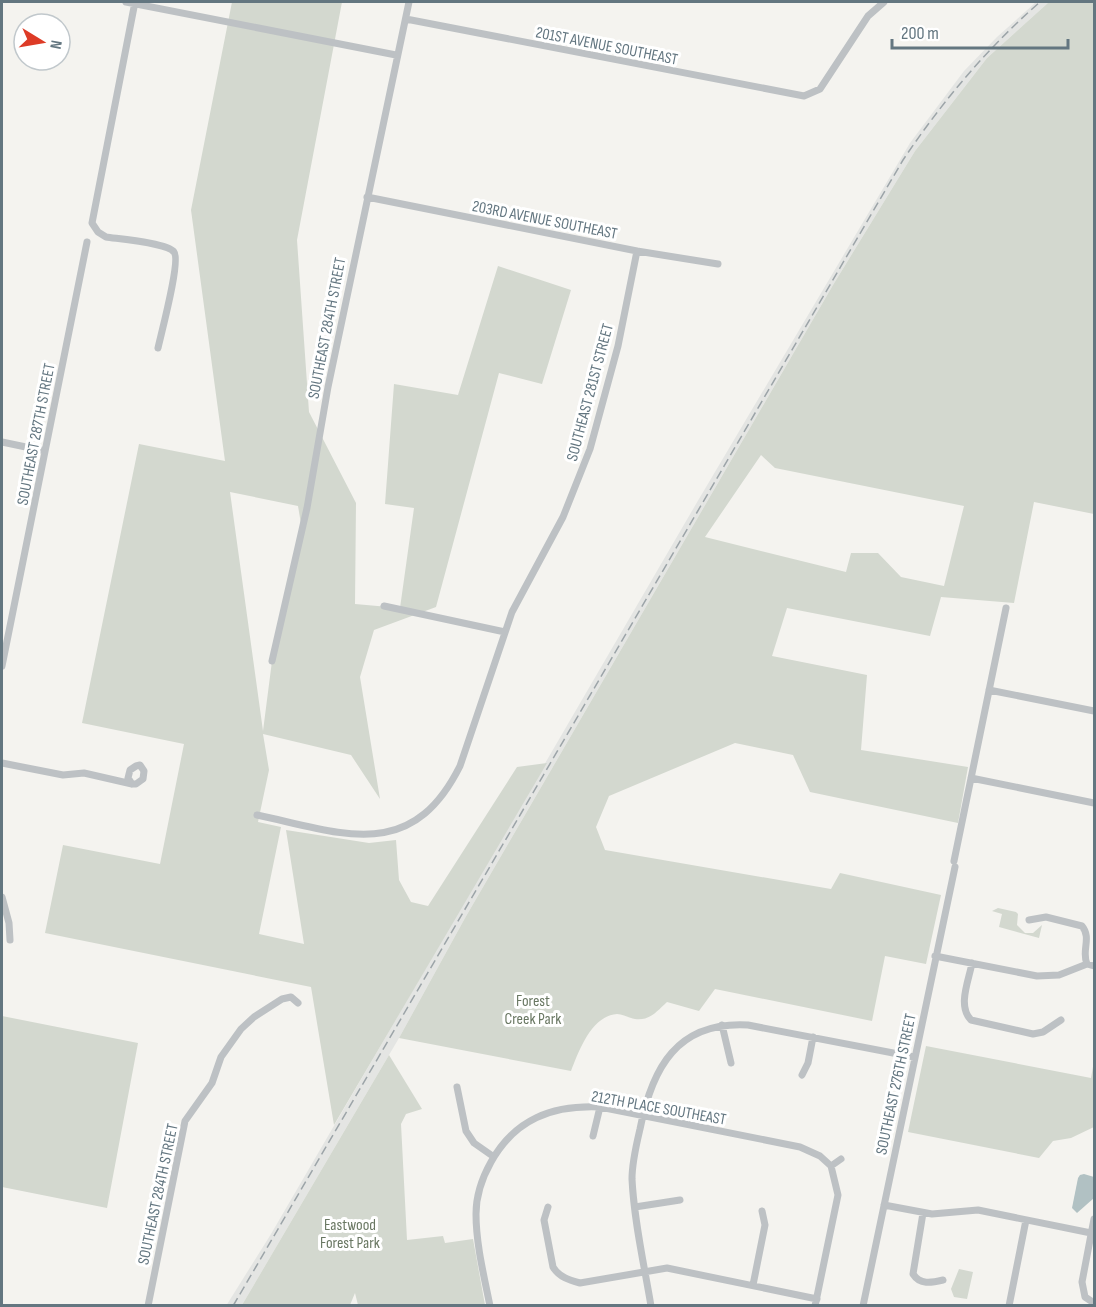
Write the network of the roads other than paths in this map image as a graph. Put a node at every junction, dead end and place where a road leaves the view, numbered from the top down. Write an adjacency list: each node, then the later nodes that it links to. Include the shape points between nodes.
1 (126, 2): 2 (street)
2 (135, 2): 6 (street); 11 (street, via 92,217 93,227 100,235 174,252 175,272)
3 (409, 2): 5 (street, SOUTHEAST 284TH STREET)
4 (884, 2): 5 (street, 201ST AVENUE SOUTHEAST, via 868,16 820,89 804,96)
5 (405, 19): 6 (street, SOUTHEAST 284TH STREET)
6 (396, 55): 7 (street, SOUTHEAST 284TH STREET)
7 (367, 197): 9 (street, 203RD AVENUE SOUTHEAST); 17 (street, SOUTHEAST 284TH STREET, via 307,508)
8 (87, 242): 13 (street, SOUTHEAST 287TH STREET)
9 (637, 251): 10 (street, 203RD AVENUE SOUTHEAST); 16 (street, SOUTHEAST 281ST STREET, via 618,346 590,449 565,512)
10 (718, 264)
11 (158, 348)
12 (2, 442): 13 (street)
13 (45, 451): 18 (street, SOUTHEAST 287TH STREET)
14 (384, 606): 16 (street)
15 (1006, 608): 19 (street, SOUTHEAST 276TH STREET)
16 (505, 632): 25 (street, SOUTHEAST 281ST STREET, via 460,766 434,804 404,826 359,836)
17 (272, 661)
18 (2, 666)
19 (989, 690): 20 (street); 22 (street, SOUTHEAST 276TH STREET)
20 (1095, 711)
21 (2, 764): 23 (street, via 63,775 84,773)
22 (971, 778): 24 (street); 29 (street, SOUTHEAST 276TH STREET)
23 (132, 784)
24 (1095, 803)
25 (257, 815)
26 (2, 897): 28 (street)
27 (1029, 920): 31 (street, via 1046,917 1084,929 1084,953)
28 (10, 940)
29 (935, 956): 30 (street); 36 (street, SOUTHEAST 276TH STREET)
30 (972, 963): 31 (street, via 1037,976); 33 (street, via 964,1005 974,1022 1033,1034 1044,1032)
31 (1091, 965)
32 (297, 1003): 60 (street, SOUTHEAST 284TH STREET, via 291,997 282,999 241,1029 221,1057 212,1083 185,1121)
33 (1061, 1020)
34 (723, 1025): 35 (street, via 748,1025); 37 (street); 41 (street, via 697,1034 671,1053 651,1083)
35 (813, 1037): 36 (street); 38 (street)
36 (914, 1057): 47 (street, SOUTHEAST 276TH STREET)
37 (731, 1063)
38 (802, 1075)
39 (457, 1087): 43 (street, via 466,1131 474,1143)
40 (600, 1107): 41 (street, 212TH PLACE SOUTHEAST); 42 (street); 43 (street, 212TH PLACE SOUTHEAST, via 568,1107 531,1120 503,1142)
41 (642, 1116): 45 (street, 212TH PLACE SOUTHEAST, via 800,1147); 49 (street, via 633,1165)
42 (593, 1136)
43 (494, 1157): 61 (street, 212TH PLACE SOUTHEAST, via 478,1192 476,1214)
44 (841, 1159): 45 (street)
45 (831, 1166): 58 (street, via 837,1195)
46 (680, 1200): 49 (street)
47 (884, 1205): 51 (street); 63 (street, SOUTHEAST 276TH STREET)
48 (548, 1207): 55 (street, via 544,1220 553,1267 563,1277 580,1283)
49 (635, 1207): 55 (street)
50 (762, 1211): 57 (street, via 765,1225)
51 (923, 1213): 53 (street, via 978,1210); 56 (street, via 913,1274 922,1282)
52 (1095, 1219): 54 (street)
53 (1026, 1220): 54 (street); 64 (street)
54 (1091, 1233): 59 (street, via 1082,1282 1085,1297)
55 (646, 1271): 57 (street, via 667,1268); 62 (street)
56 (943, 1280)
57 (753, 1285): 58 (street)
58 (816, 1302)
59 (1095, 1303)
60 (147, 1305)
61 (490, 1305)
62 (651, 1305)
63 (863, 1305)
64 (1009, 1305)

